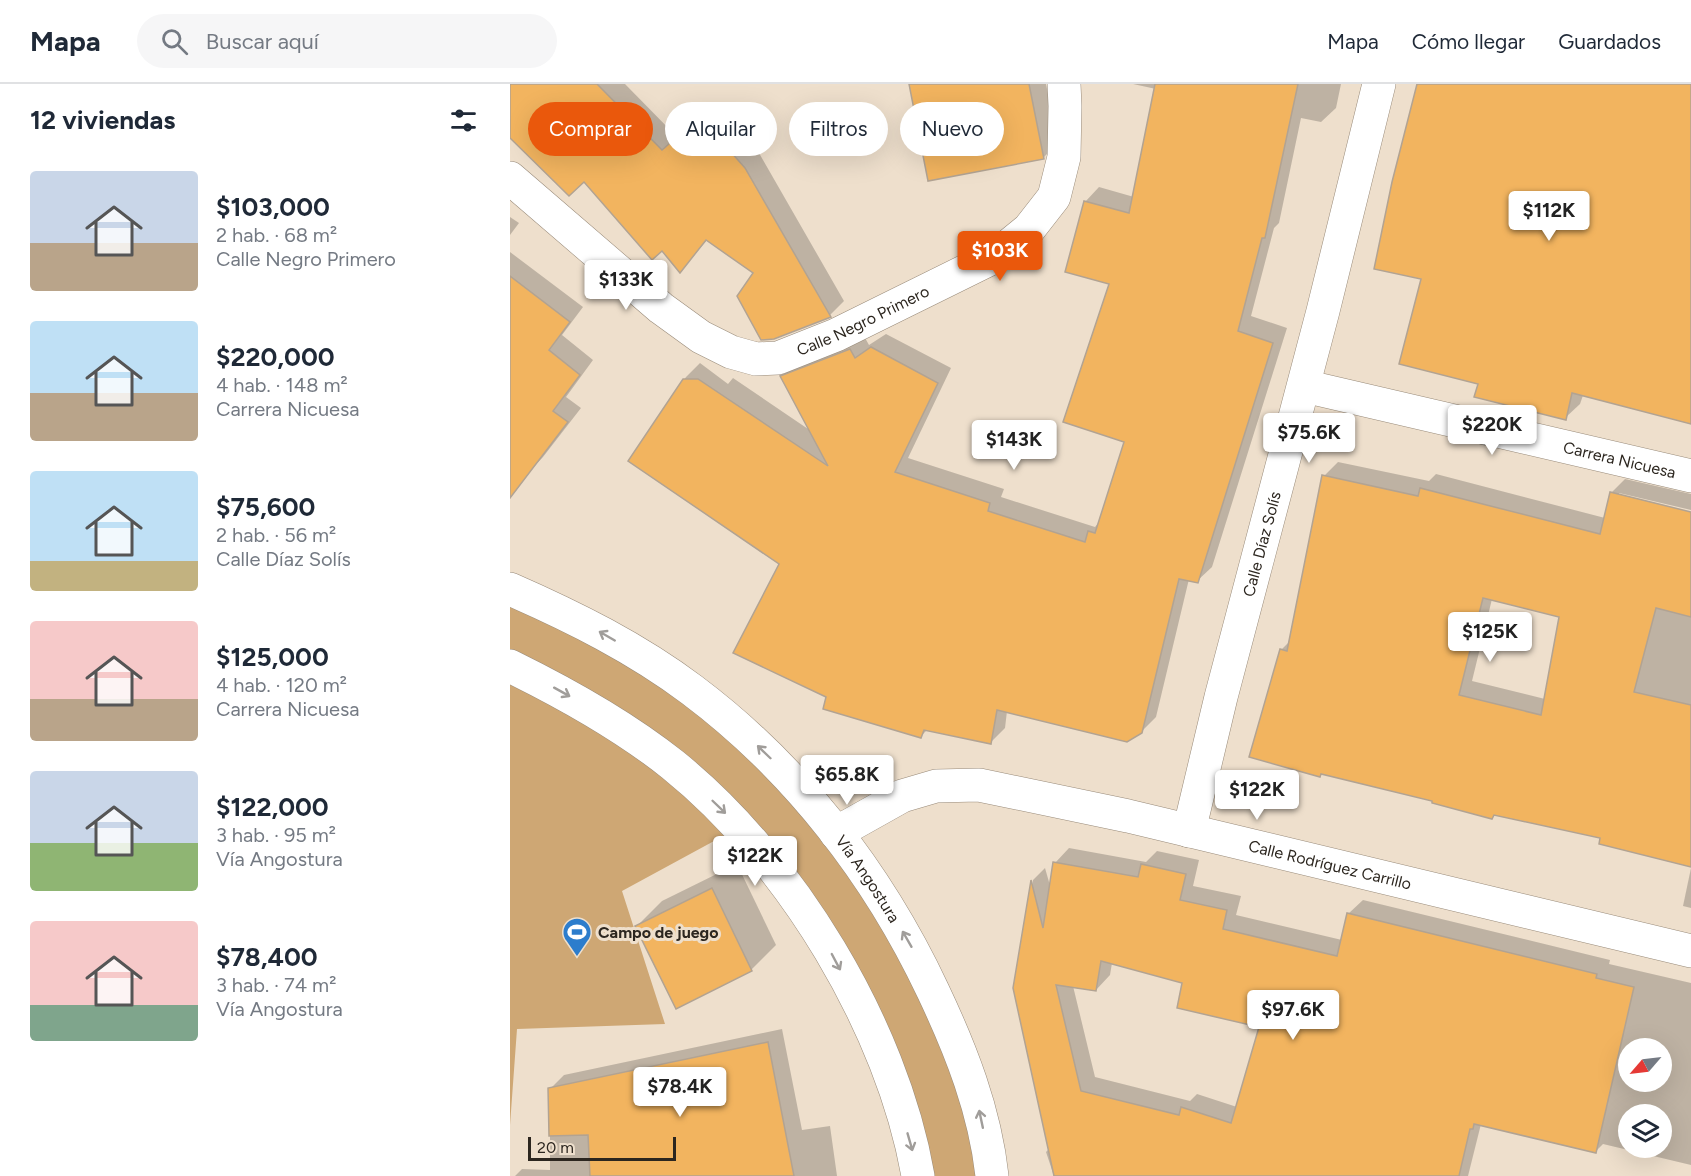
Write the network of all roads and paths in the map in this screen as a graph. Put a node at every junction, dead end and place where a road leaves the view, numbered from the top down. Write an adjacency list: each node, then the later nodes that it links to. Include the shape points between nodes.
1 (1064, 84): 3 (street, Calle Negro Primero, via 1064,157 1054,197 1029,229 996,256 836,335 778,358 756,359 701,338)
2 (1379, 84): 4 (street, Calle Díaz Solís)
3 (510, 178)
4 (1304, 386): 5 (street, Carrera Nicuesa); 8 (street, Calle Díaz Solís)
5 (1691, 476)
6 (510, 589): 9 (street, Vía Angostura, one-way to 6, via 797,783 692,690 573,617)
7 (510, 666): 11 (street, one-way to 11, via 619,725 674,765 723,811 774,869 827,946 866,1018 896,1090)
8 (1189, 831): 9 (street, Calle Rodríguez Carrillo, via 979,786 936,786 902,796); 10 (street, Calle Rodríguez Carrillo)
9 (836, 833): 12 (street, Vía Angostura, one-way to 9, via 976,1092 950,1026 879,891)
10 (1691, 951)
11 (918, 1176)
12 (993, 1176)

